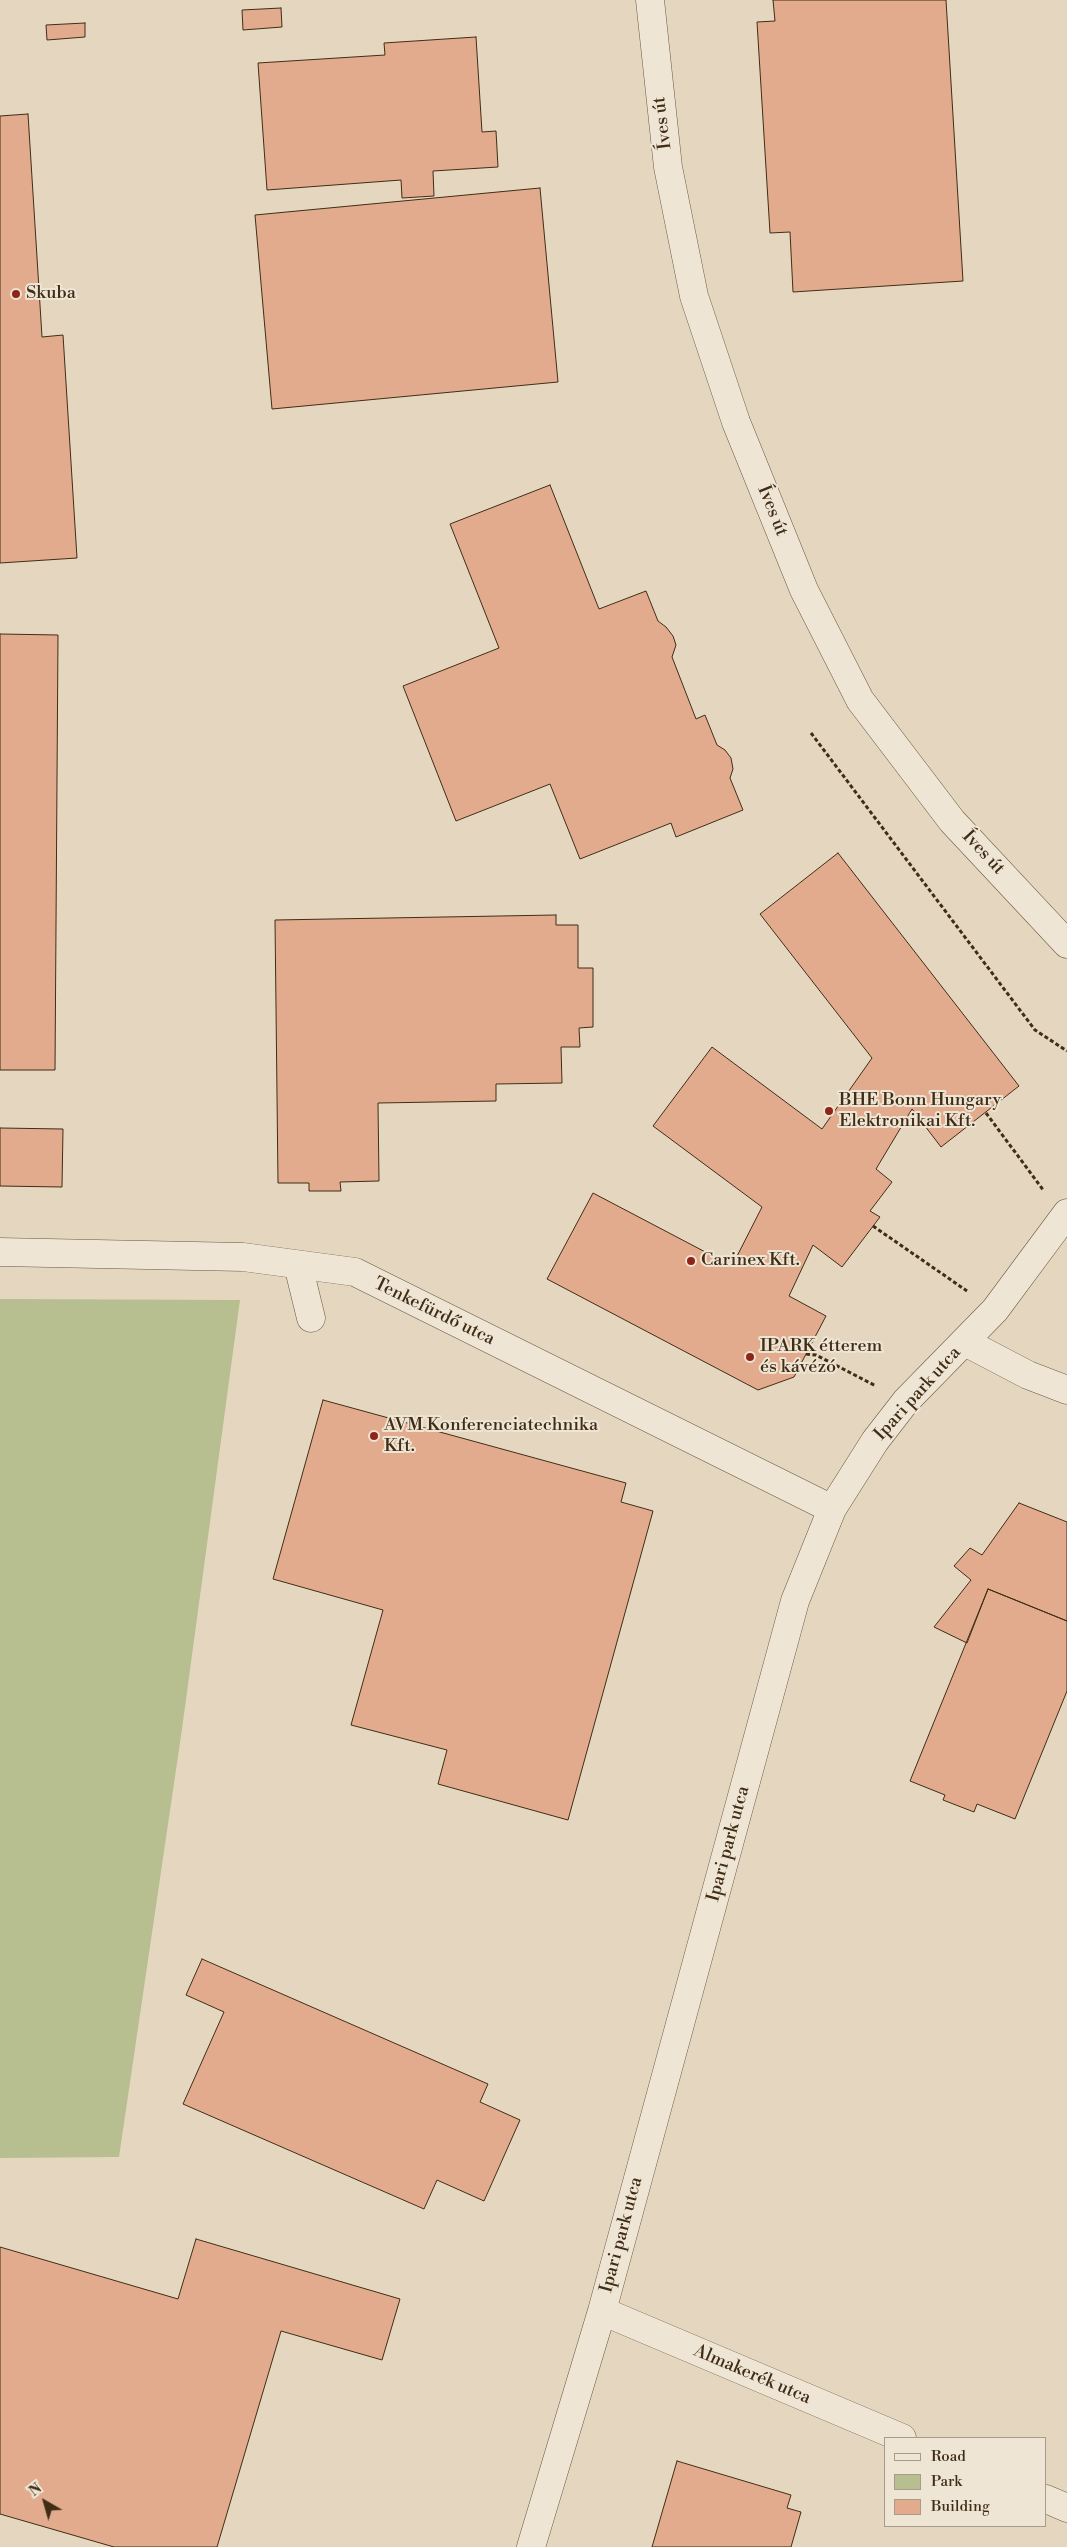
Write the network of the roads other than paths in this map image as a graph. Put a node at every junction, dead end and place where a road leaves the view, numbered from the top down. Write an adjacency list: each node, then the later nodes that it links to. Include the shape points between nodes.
1 (650, 0): 2 (street, Íves út, via 668,167 694,296 736,422 804,590 860,700 952,821)
2 (1067, 944)
3 (1065, 1215): 7 (street, Ipari park utca, via 994,1310)
4 (0, 1252): 5 (street, Tenkefürdő utca, via 243,1257)
5 (298, 1265): 6 (street); 9 (street, Tenkefürdő utca, via 355,1272)
6 (311, 1318)
7 (965, 1342): 8 (street, via 1028,1375); 9 (street, Ipari park utca, via 906,1401 875,1441)
8 (1067, 1390)
9 (832, 1509): 10 (street, Ipari park utca, via 795,1601)
10 (602, 2311): 11 (street, Almakerék utca); 14 (street, Ipari park utca)
11 (900, 2437)
12 (1047, 2499): 13 (street)
13 (1067, 2508)
14 (531, 2547)

